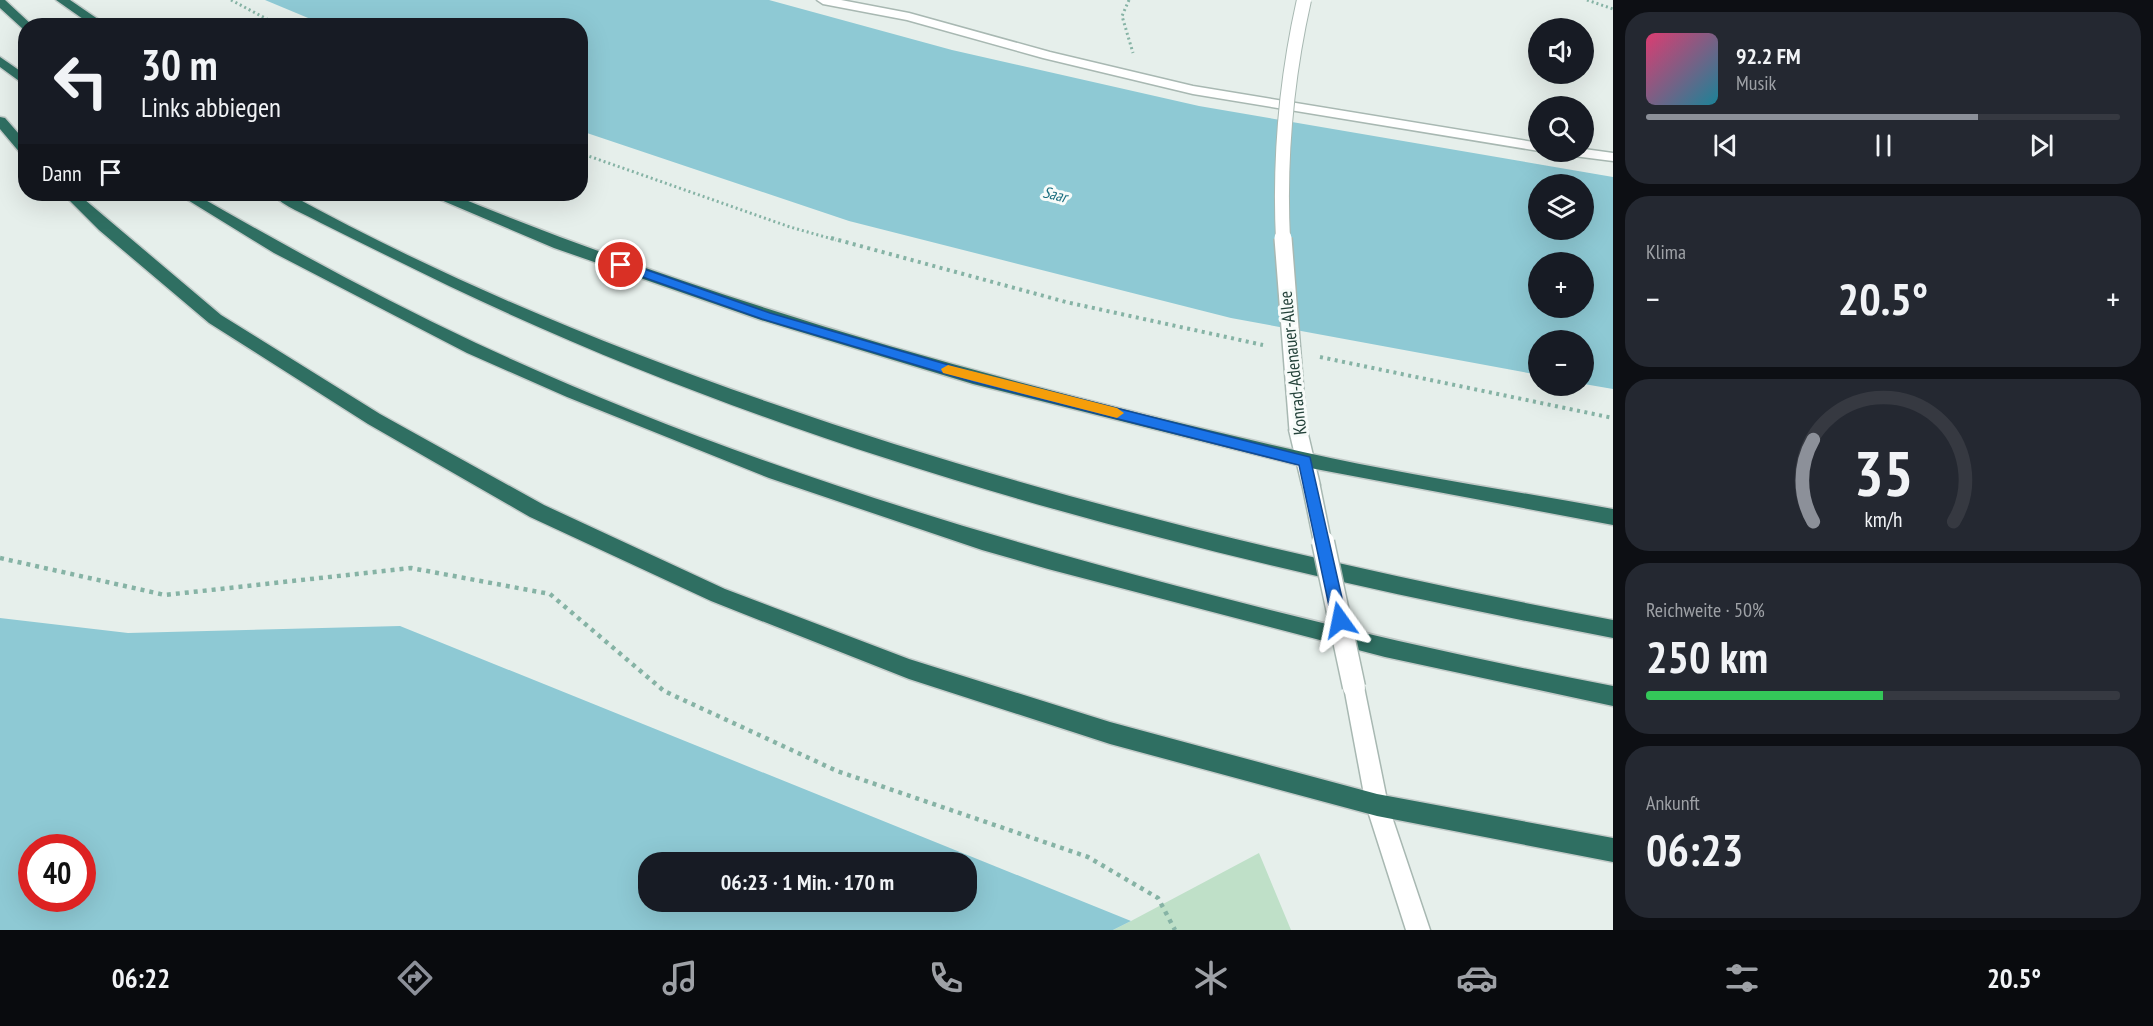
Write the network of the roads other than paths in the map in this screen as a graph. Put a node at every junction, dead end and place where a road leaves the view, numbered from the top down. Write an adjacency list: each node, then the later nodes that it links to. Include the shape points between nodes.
1 (62, 0): 6 (highway)
2 (823, 0): 11 (street, via 909,17 1193,90)
3 (1304, 0): 18 (street, Konrad-Adenauer-Allee, bridge, via 1286,86 1280,216 1298,429)
4 (0, 2): 5 (highway)
5 (18, 18)
6 (90, 18)
7 (0, 61): 8 (highway)
8 (18, 76)
9 (0, 121): 10 (highway)
10 (18, 142)
11 (1528, 145)
12 (1594, 155): 13 (street)
13 (1613, 157)
14 (77, 201): 22 (highway, via 215,319 374,419 548,516 718,595 909,669 1110,733)
15 (196, 201): 21 (highway, via 255,237 406,316 581,397 771,470 984,542 1264,618)
16 (293, 201): 20 (highway, via 448,279 616,354 821,428 1000,486 1266,555 1523,613)
17 (456, 201): 18 (highway, via 559,244 766,316 973,377)
18 (1305, 460): 19 (highway); 22 (street, Konrad-Adenauer-Allee, bridge)
19 (1613, 517)
20 (1613, 629)
21 (1613, 696)
22 (1377, 806): 23 (highway); 24 (street, Konrad-Adenauer-Allee)
23 (1613, 850)
24 (1418, 930)

